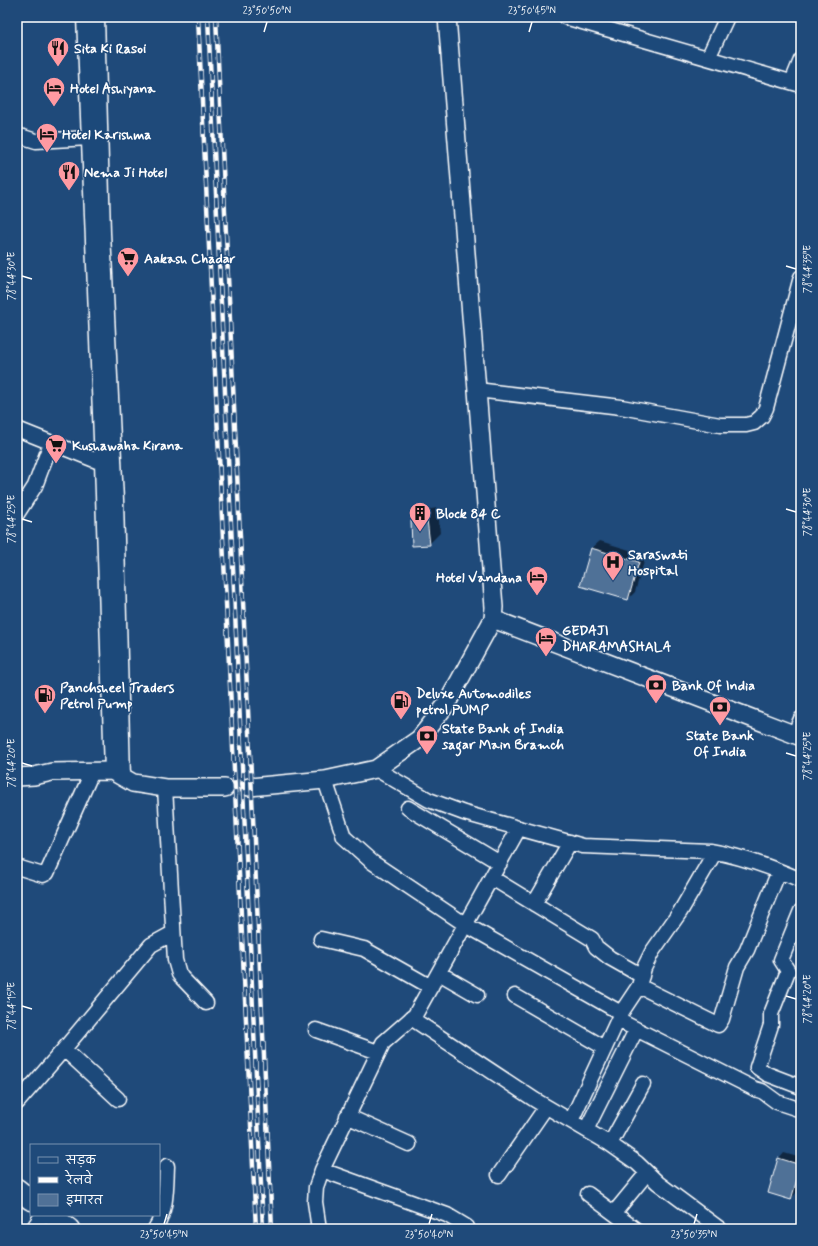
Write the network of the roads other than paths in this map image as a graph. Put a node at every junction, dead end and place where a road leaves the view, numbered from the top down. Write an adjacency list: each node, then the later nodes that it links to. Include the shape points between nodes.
1 (84, 17): 10 (street)
2 (97, 17): 23 (street, via 103,233 116,500)
3 (447, 17): 12 (main road)
4 (565, 17): 6 (street)
5 (727, 17): 6 (street)
6 (708, 58): 8 (street)
7 (801, 60): 8 (street)
8 (797, 84)
9 (17, 135): 10 (street, via 36,141)
10 (89, 138): 15 (street)
11 (801, 277): 12 (street, via 766,408 754,423 720,425 621,407)
12 (477, 390): 17 (main road)
13 (17, 429): 14 (street)
14 (51, 443): 15 (street); 16 (street, via 35,486)
15 (102, 463): 23 (street)
16 (17, 514)
17 (493, 613): 18 (main road); 20 (main road, via 446,705 419,739)
18 (799, 729)
19 (17, 765): 21 (main road, via 30,765)
20 (376, 769): 25 (main road); 30 (street, via 429,800 464,814)
21 (52, 772): 22 (main road); 24 (main road)
22 (92, 772): 23 (main road); 34 (street, via 47,873 43,875)
23 (118, 775): 27 (main road, via 133,783)
24 (17, 777)
25 (324, 780): 26 (main road); 40 (street, via 344,836 372,862)
26 (248, 787)
27 (166, 788): 28 (main road); 41 (street)
28 (225, 788)
29 (408, 808): 33 (street)
30 (519, 828): 31 (street); 33 (street)
31 (570, 842): 32 (street, via 589,846); 38 (street)
32 (715, 852): 35 (street); 44 (street, via 680,912 652,952)
33 (500, 863): 36 (street)
34 (17, 866)
35 (779, 870): 37 (street); 44 (street, via 747,950 737,967 718,1025)
36 (492, 878): 38 (street); 40 (street)
37 (801, 880)
38 (534, 904): 44 (street, via 592,939 596,947)
39 (801, 911): 57 (street, via 781,960 788,971 771,1014 772,1025 758,1067 767,1074)
40 (466, 925): 43 (street); 49 (street)
41 (173, 933): 48 (street, via 179,974); 54 (street, via 151,945)
42 (321, 938): 45 (street, via 364,949)
43 (439, 973): 45 (street); 46 (street)
44 (640, 981): 49 (street)
45 (431, 987): 50 (street)
46 (477, 995)
47 (515, 996): 53 (street)
48 (206, 1003)
49 (619, 1017): 52 (street); 53 (street)
50 (411, 1018): 55 (street, via 383,1043); 60 (street)
51 (316, 1030): 55 (street)
52 (636, 1030): 61 (street, via 762,1091 777,1102); 64 (street)
53 (605, 1048): 63 (street)
54 (64, 1049): 58 (street); 59 (street)
55 (378, 1052): 62 (street)
56 (643, 1084): 66 (street)
57 (801, 1087)
58 (118, 1100)
59 (17, 1103)
60 (546, 1106): 63 (street); 70 (street)
61 (801, 1110)
62 (347, 1116): 65 (street); 68 (street)
63 (572, 1121): 64 (street)
64 (586, 1130): 66 (street)
65 (410, 1144)
66 (610, 1144): 69 (street)
67 (167, 1166): 80 (street, via 165,1203 161,1220)
68 (322, 1170): 77 (street, via 447,1216); 81 (street, via 316,1187)
69 (647, 1173): 74 (street); 83 (street)
70 (499, 1175)
71 (17, 1189): 73 (highway)
72 (588, 1194): 74 (street)
73 (30, 1199)
74 (614, 1213): 82 (street)
75 (41, 1216): 78 (street)
76 (52, 1216): 79 (highway)
77 (467, 1227)
78 (33, 1229)
79 (69, 1229)
80 (155, 1229)
81 (319, 1229)
82 (635, 1229)
83 (720, 1229)

